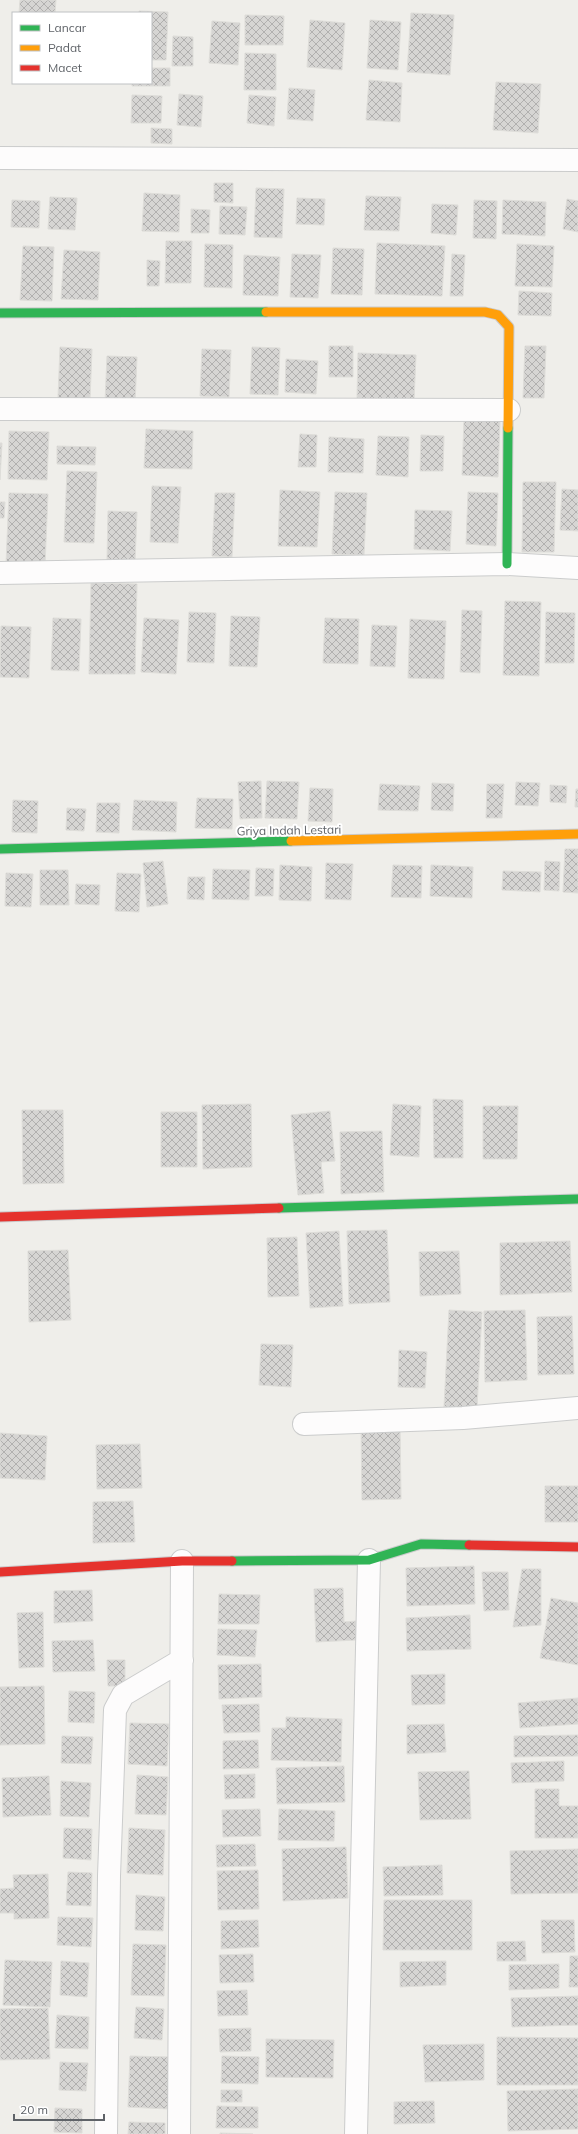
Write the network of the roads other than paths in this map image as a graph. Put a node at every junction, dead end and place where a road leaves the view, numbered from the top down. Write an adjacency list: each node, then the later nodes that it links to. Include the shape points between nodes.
1 (0, 158): 2 (street)
2 (578, 160)
3 (0, 313): 5 (street, via 485,312 498,315 509,327)
4 (0, 409): 5 (street)
5 (509, 410): 6 (street)
6 (507, 564): 7 (street); 8 (street)
7 (578, 568)
8 (0, 573)
9 (578, 834): 10 (street, Griya Indah Lestari)
10 (0, 849)
11 (578, 1199): 12 (street)
12 (0, 1217)
13 (578, 1408): 14 (street, via 463,1418)
14 (304, 1424)
15 (578, 1547): 16 (street, via 421,1544)
16 (368, 1560): 17 (street); 22 (street)
17 (182, 1561): 18 (street); 19 (street)
18 (0, 1572)
19 (182, 1660): 20 (street, via 123,1695 115,1710 109,1876); 21 (street)
20 (106, 2134)
21 (180, 2134)
22 (356, 2134)

